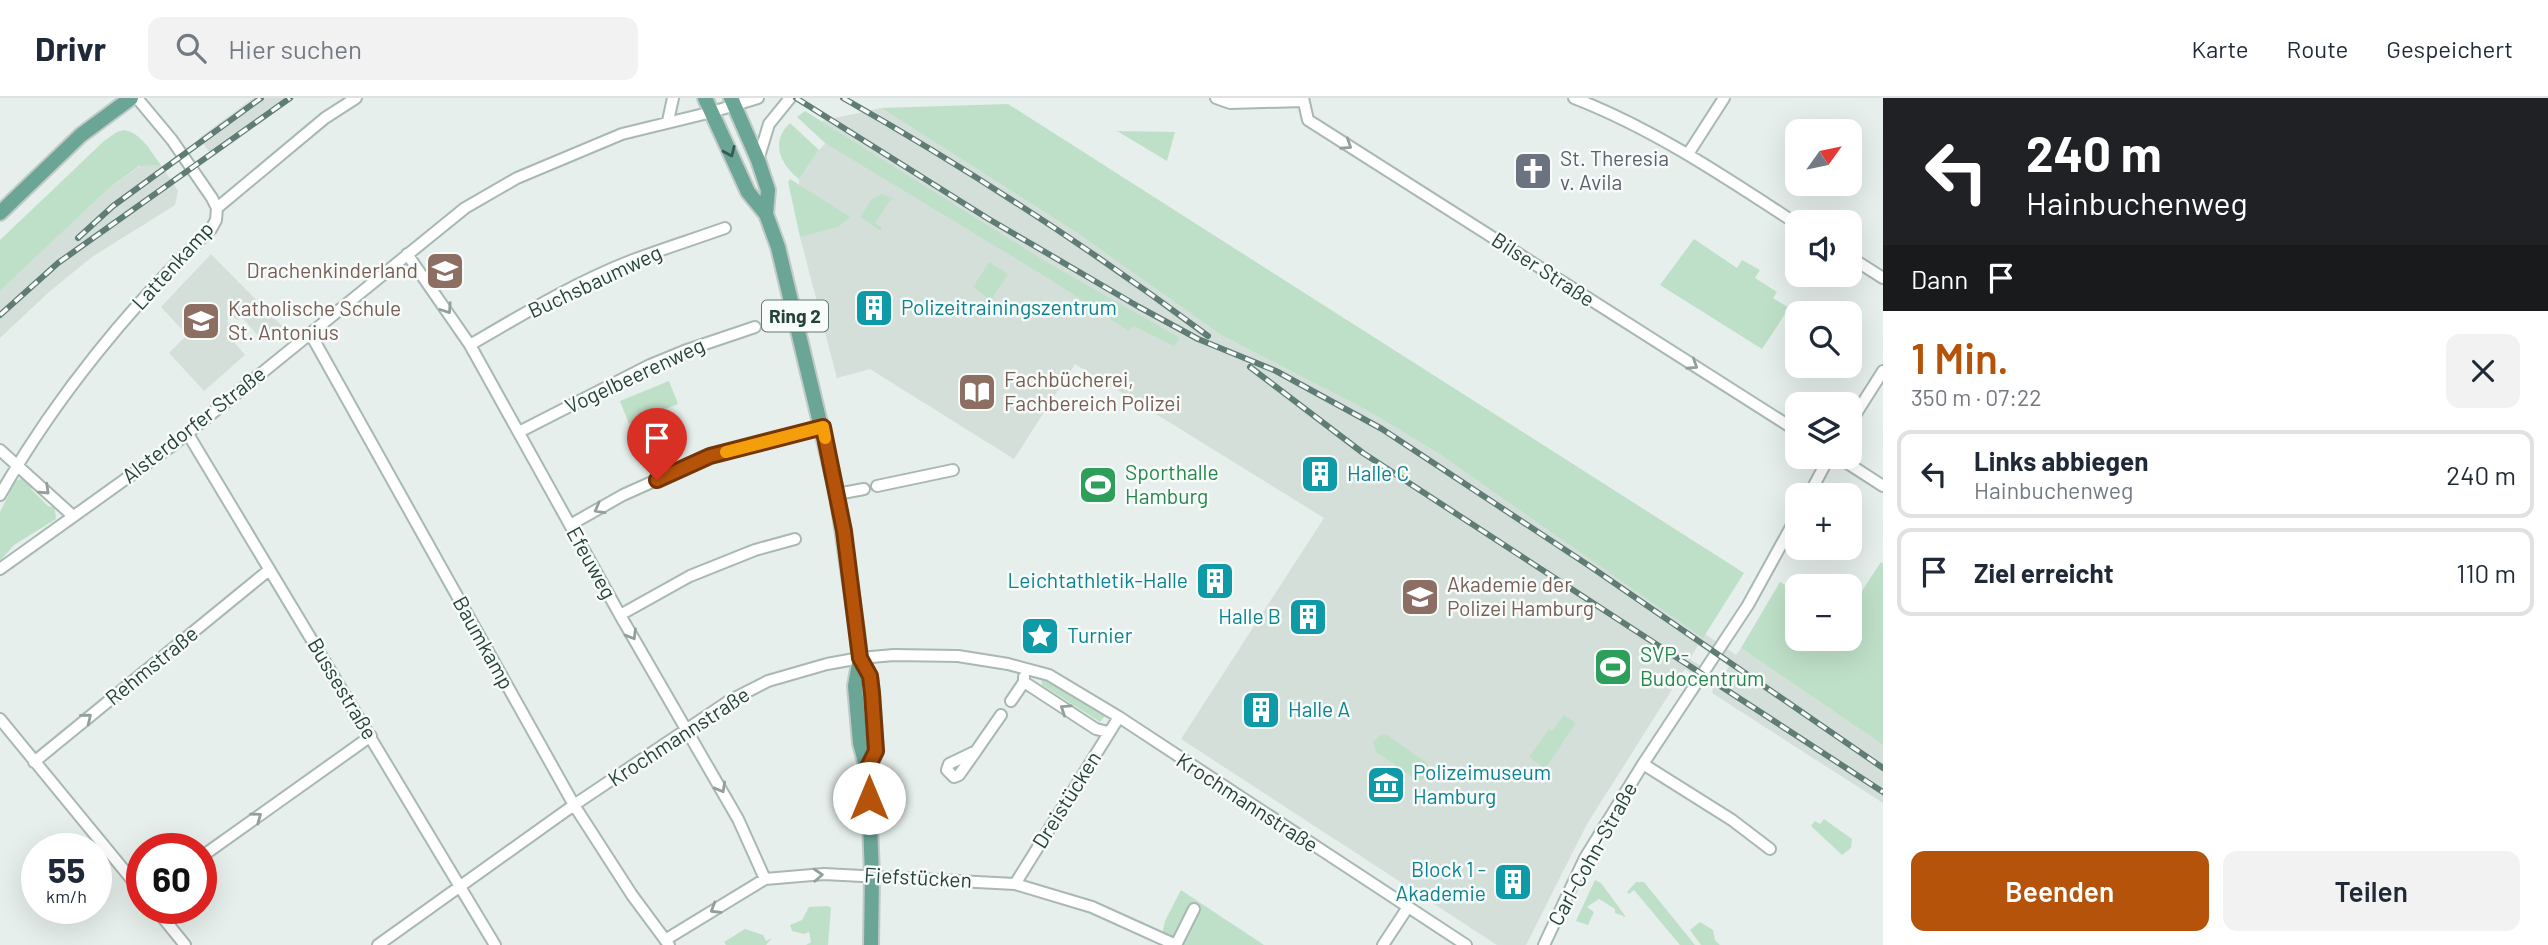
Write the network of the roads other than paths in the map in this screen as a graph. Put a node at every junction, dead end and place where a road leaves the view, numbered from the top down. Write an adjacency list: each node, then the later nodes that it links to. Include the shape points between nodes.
1 (131, 98): 18 (main road, via 81,135)
2 (136, 98): 17 (street, via 172,140)
3 (356, 98): 17 (street, Lattenkamp)
4 (673, 98): 14 (street)
5 (705, 98): 13 (main road, Ring 2)
6 (758, 98): 12 (street, Alsterdorfer Straße)
7 (790, 98): 16 (street, via 769,124)
8 (1216, 98): 11 (street, via 1230,103)
9 (1574, 98): 15 (street)
10 (1724, 98): 15 (street)
11 (1303, 100): 30 (street, Bilser Straße, one-way to 30, via 1308,120)
12 (733, 102): 13 (street, Alsterdorfer Straße); 16 (main road, Ring 2)
13 (712, 112): 14 (street, Alsterdorfer Straße); 19 (main road, Ring 2, one-way to 19, via 748,192)
14 (668, 121): 22 (street, Alsterdorfer Straße, via 621,134 517,178 465,208)
15 (1688, 154): 20 (street)
16 (758, 160): 19 (main road, Ring 2, via 768,190)
17 (216, 208): 35 (street, Lattenkamp, via 211,229 162,277 89,364)
18 (0, 213)
19 (766, 214): 31 (main road, Ring 2, via 779,247)
20 (1785, 216)
21 (725, 229): 27 (street, Buchsbaumweg, via 595,277)
22 (407, 254): 26 (street, Alsterdorfer Straße); 27 (street, Efeuweg, one-way to 27)
23 (1862, 265): 24 (street)
24 (1883, 278)
25 (755, 327): 32 (street, Vogelbeerenweg, via 650,365)
26 (310, 333): 33 (street, Alsterdorfer Straße); 63 (street, Baumkamp)
27 (470, 345): 32 (street, Efeuweg)
28 (1883, 370): 29 (street)
29 (1862, 404)
30 (1785, 423)
31 (823, 427): 41 (main road, Ring 2); 44 (street, one-way to 44, via 706,458)
32 (519, 432): 44 (street, Efeuweg)
33 (188, 434): 43 (street, Alsterdorfer Straße); 48 (street, Bussestraße)
34 (0, 450): 35 (street)
35 (18, 464): 42 (street, Lattenkamp); 43 (street, one-way to 43)
36 (1857, 469): 38 (street)
37 (953, 470): 39 (street)
38 (1883, 485)
39 (877, 486)
40 (864, 489): 41 (street)
41 (837, 494): 50 (main road, Ring 2)
42 (0, 495)
43 (73, 516): 47 (street, Alsterdorfer Straße)
44 (570, 525): 49 (street, Efeuweg)
45 (1785, 538): 62 (street, Carl-Cohn-Straße, via 1748,605)
46 (795, 539): 49 (street, via 690,576)
47 (0, 569)
48 (269, 570): 59 (street, Bussestraße); 61 (street, Rehmstraße, one-way to 48)
49 (620, 615): 57 (street, Efeuweg, one-way to 57)
50 (860, 658): 51 (street, Krochmannstraße, via 958,656); 57 (street, Krochmannstraße, via 768,681); 67 (main road, Ring 2, via 870,676 876,751 868,767)
51 (1025, 667): 52 (street); 55 (street, Krochmannstraße, via 1049,675)
52 (1024, 682): 53 (street); 58 (street, one-way to 52, via 1096,729)
53 (1011, 701)
54 (1001, 715): 60 (street)
55 (1118, 717): 58 (street, Dreistücken); 71 (street, Krochmannstraße)
56 (0, 719): 61 (street)
57 (687, 728): 63 (street, Krochmannstraße); 68 (street, Efeuweg, one-way to 68, via 738,819)
58 (1108, 732): 69 (street, Dreistücken)
59 (371, 736): 64 (street, one-way to 59); 70 (street, Bussestraße)
60 (976, 751)
61 (34, 762): 66 (street)
62 (1643, 764): 65 (street, Carl-Cohn-Straße); 82 (street, Carl-Cohn-Straße, via 1585,858)
63 (574, 805): 70 (street, Krochmannstraße); 74 (street, Baumkamp)
64 (217, 846)
65 (1770, 849)
66 (126, 873)
67 (872, 875): 68 (street, Fiefstücken, one-way to 67); 69 (street, Fiefstücken); 78 (main road, Ring 2)
68 (765, 879): 74 (street, Fiefstücken, one-way to 74)
69 (1016, 884): 79 (street, Fiefstücken, via 1092,907)
70 (460, 887): 76 (street, Krochmannstraße); 77 (street, Bussestraße)
71 (1408, 907): 80 (street); 81 (street, Krochmannstraße)
72 (1194, 909): 79 (street, Fiefstücken)
73 (168, 924): 75 (street)
74 (667, 942)
75 (185, 945)
76 (377, 945)
77 (495, 945)
78 (871, 945)
79 (1176, 945)
80 (1383, 945)
81 (1466, 945)
82 (1544, 945)

